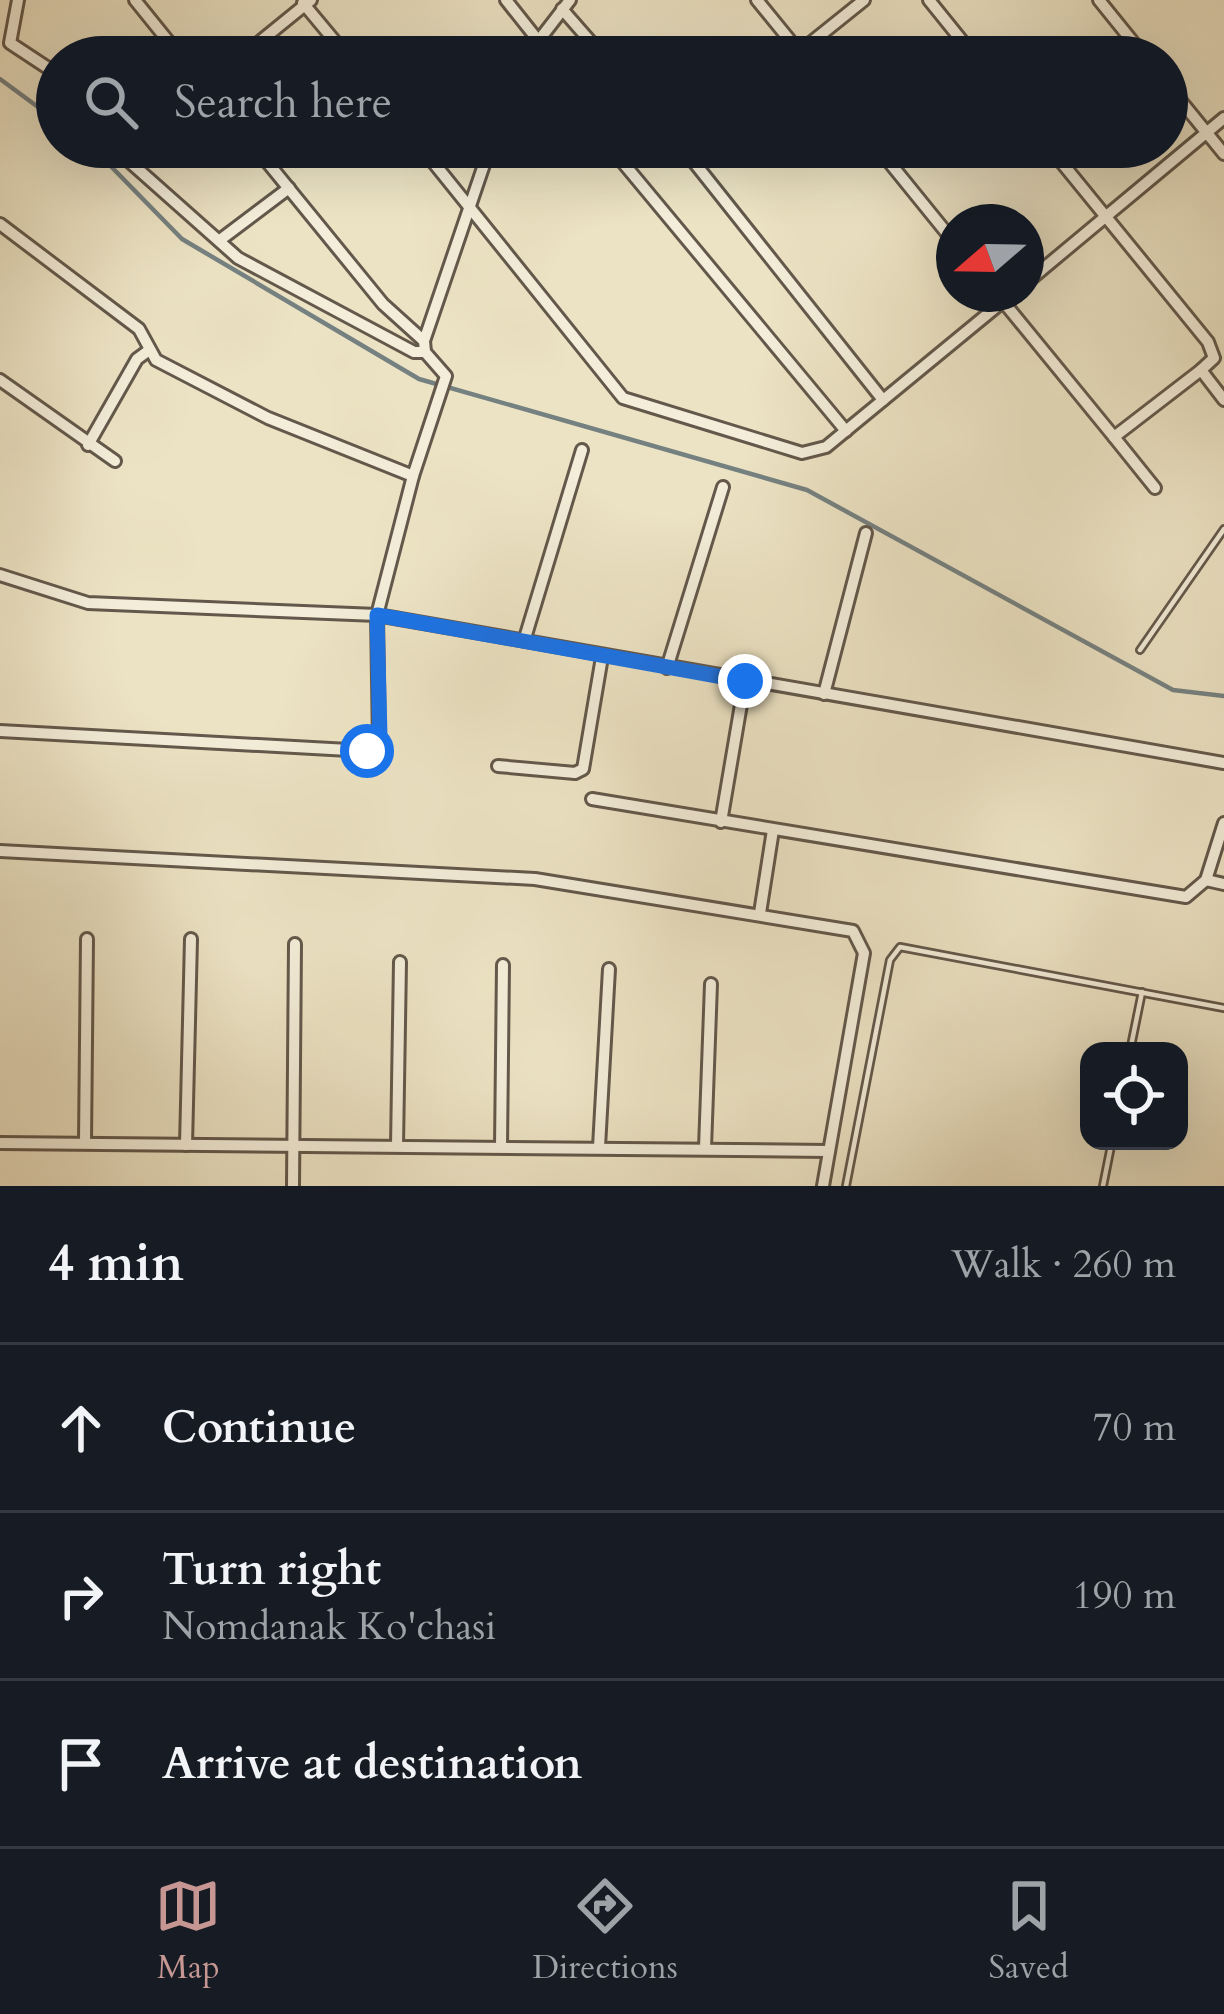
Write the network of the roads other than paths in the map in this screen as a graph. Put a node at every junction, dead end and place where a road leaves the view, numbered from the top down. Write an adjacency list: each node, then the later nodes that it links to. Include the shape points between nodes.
1 (18, 0): 20 (street, via 10,43)
2 (135, 0): 10 (street)
3 (506, 0): 13 (street)
4 (757, 0): 16 (street)
5 (864, 0): 17 (street)
6 (929, 0): 18 (street)
7 (1099, 0): 19 (street)
8 (306, 2): 11 (street); 12 (street)
9 (566, 4): 14 (street); 15 (street)
10 (164, 36)
11 (266, 36)
12 (332, 36)
13 (524, 36)
14 (543, 36)
15 (589, 36)
16 (784, 36)
17 (821, 36)
18 (958, 36)
19 (1128, 36)
20 (36, 60)
21 (1188, 110): 23 (street)
22 (1224, 118): 23 (street)
23 (1206, 132): 24 (street); 25 (street)
24 (1188, 147)
25 (1224, 154)
26 (137, 168): 40 (street)
27 (272, 168): 35 (street)
28 (439, 168): 36 (street)
29 (483, 168): 36 (street)
30 (627, 168): 50 (street)
31 (699, 168): 48 (street)
32 (894, 168): 38 (street)
33 (1066, 168): 37 (street)
34 (1163, 168): 37 (street)
35 (289, 188): 40 (street); 44 (street)
36 (469, 206): 44 (street); 50 (street, via 623,398 802,453)
37 (1106, 216): 41 (street); 46 (street, via 1214,351)
38 (936, 220)
39 (0, 224): 45 (street, via 139,329)
40 (220, 241): 44 (street, via 395,343)
41 (1044, 268)
42 (986, 312): 48 (street)
43 (1016, 312): 51 (street)
44 (425, 347): 55 (street, via 445,369 444,385)
45 (148, 351): 52 (street); 55 (street, via 268,418)
46 (1201, 370): 49 (street); 51 (street)
47 (0, 380): 52 (street)
48 (883, 400): 50 (street)
49 (1224, 400)
50 (846, 431)
51 (1114, 437): 57 (street)
52 (88, 445): 54 (street)
53 (582, 450): 62 (street)
54 (115, 461)
55 (412, 476): 61 (street)
56 (723, 487): 65 (street)
57 (1155, 488)
58 (1224, 529): 63 (lane)
59 (866, 532): 67 (street)
60 (0, 575): 61 (street, via 88,603)
61 (377, 615): 62 (street); 68 (street, via 374,749)
62 (525, 638): 64 (street)
63 (1140, 650)
64 (602, 657): 65 (street); 70 (street, via 583,769)
65 (667, 668): 66 (street)
66 (745, 681): 67 (street); 72 (street)
67 (824, 694): 69 (street)
68 (0, 730)
69 (1224, 763)
70 (498, 766)
71 (592, 799): 72 (street)
72 (721, 822): 74 (street)
73 (1224, 823): 76 (street)
74 (773, 830): 76 (street, via 1177,896 1194,894); 78 (street)
75 (0, 850): 78 (street, via 536,879)
76 (1206, 880): 77 (street)
77 (1224, 884)
78 (760, 913): 98 (street, via 845,928 864,944)
79 (87, 939): 90 (street)
80 (191, 939): 91 (street)
81 (295, 944): 92 (street)
82 (400, 962): 93 (street)
83 (503, 965): 94 (street)
84 (609, 969): 95 (street)
85 (710, 984): 96 (street)
86 (1142, 992): 87 (lane); 88 (lane); 101 (lane, via 901,947 890,960)
87 (1224, 1008)
88 (1132, 1042)
89 (0, 1143): 90 (street)
90 (85, 1144): 91 (street)
91 (186, 1144): 92 (street)
92 (293, 1145): 93 (street); 99 (street)
93 (397, 1146): 94 (street)
94 (501, 1147): 95 (street)
95 (598, 1147): 96 (street)
96 (705, 1148): 98 (street)
97 (1110, 1150): 102 (lane)
98 (829, 1151): 100 (street)
99 (292, 1186)
100 (823, 1186)
101 (846, 1186)
102 (1103, 1186)

